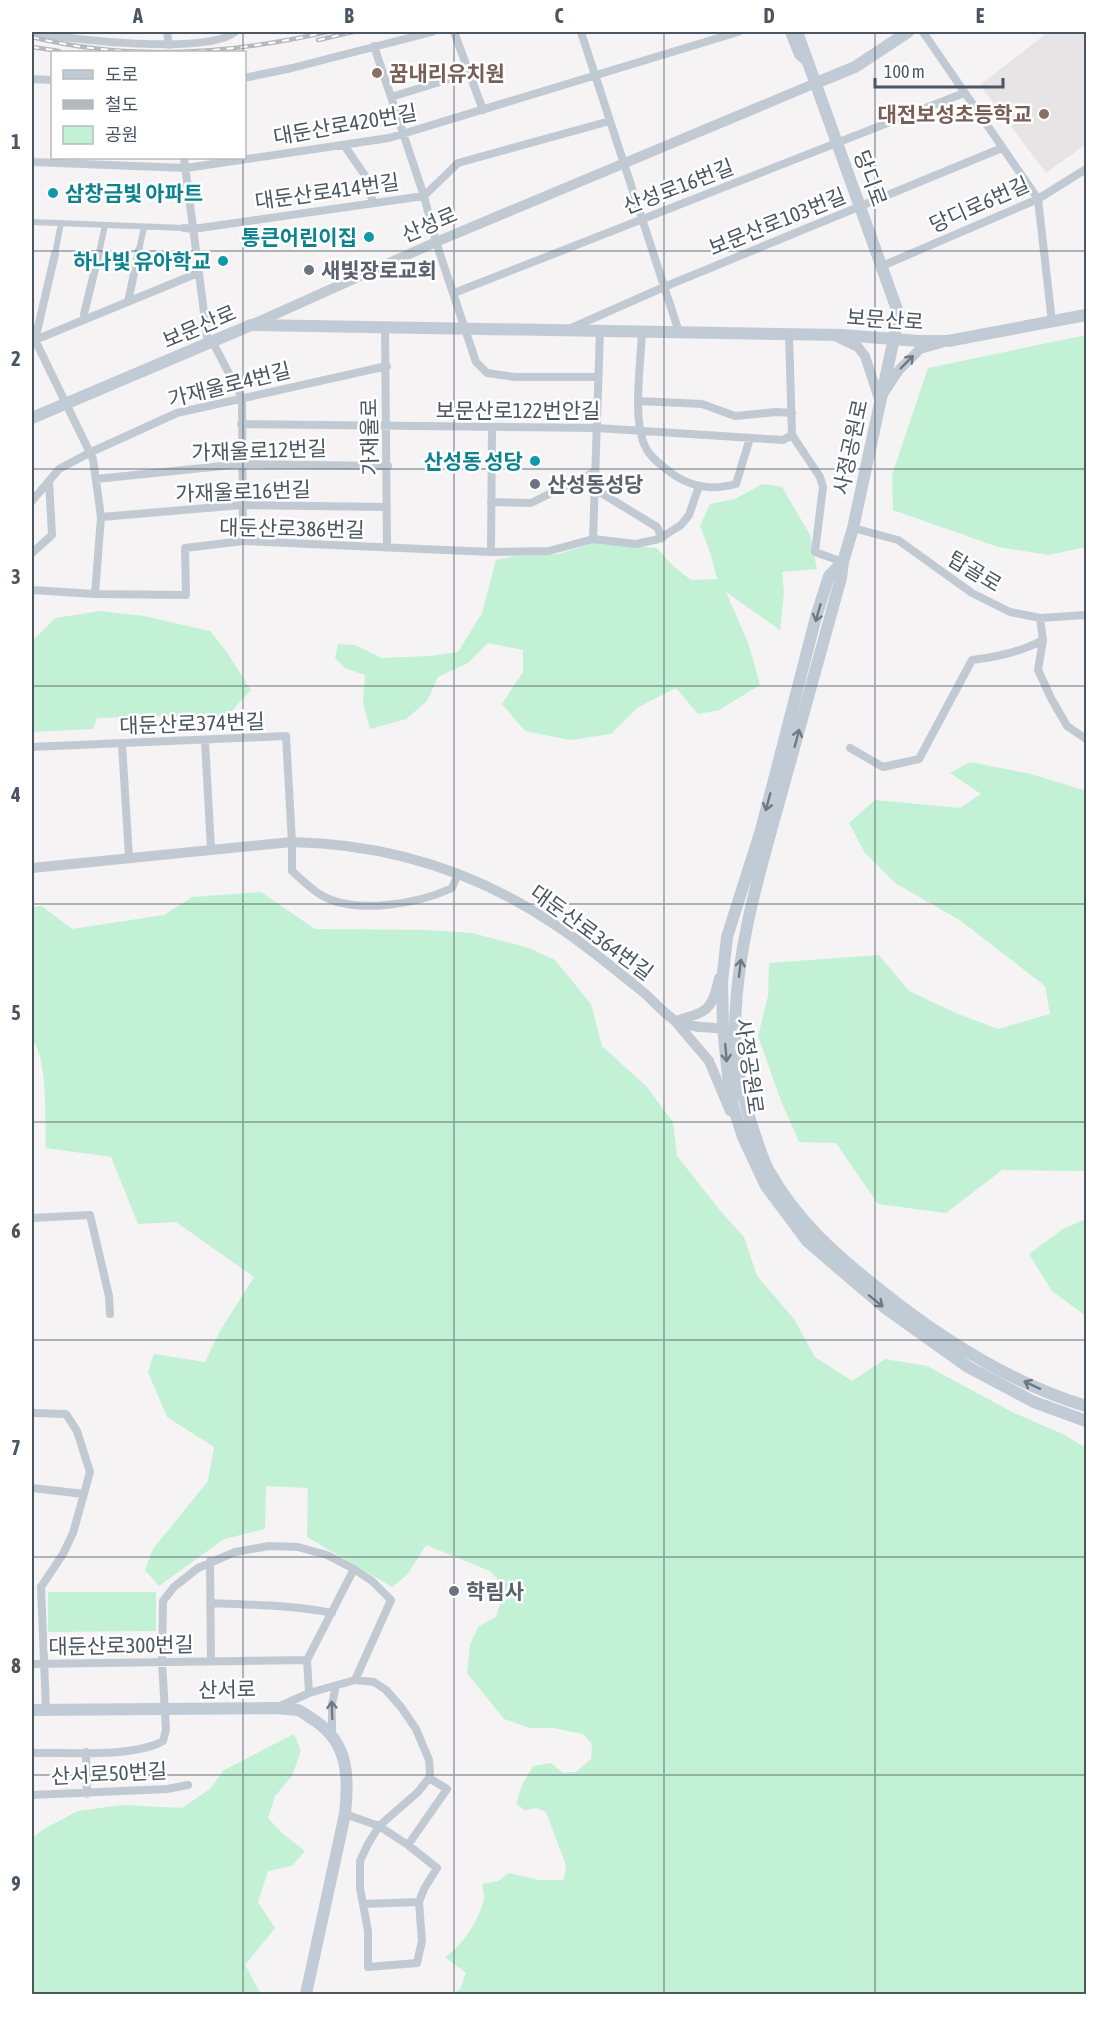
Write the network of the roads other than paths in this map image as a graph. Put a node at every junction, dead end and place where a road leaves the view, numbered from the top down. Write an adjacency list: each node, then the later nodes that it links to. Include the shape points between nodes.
1 (32, 32): 13 (street, via 82,40)
2 (167, 32): 13 (street)
3 (235, 32): 13 (street, via 220,39)
4 (432, 32): 14 (street)
5 (454, 32): 16 (street)
6 (581, 32): 17 (street)
7 (738, 32): 17 (street, 대둔산로420번길)
8 (789, 32): 15 (street, via 798,55)
9 (797, 32): 15 (main road, 당디로)
10 (802, 32): 15 (street)
11 (908, 32): 21 (main road, 산성로, via 855,67)
12 (923, 32): 22 (street)
13 (169, 45)
14 (374, 46): 18 (street); 23 (street)
15 (809, 65): 21 (main road, 당디로)
16 (470, 73): 23 (street); 24 (street)
17 (595, 75): 24 (street, 대둔산로420번길); 25 (street)
18 (246, 78)
19 (32, 79): 20 (street)
20 (51, 80)
21 (816, 83): 27 (main road, 당디로); 32 (street, 산성로)
22 (964, 93): 27 (street, 산성로16번길); 29 (street)
23 (391, 97): 26 (street)
24 (483, 110): 26 (street, 대둔산로420번길)
25 (610, 121): 32 (street); 35 (street, 대둔산로414번길, via 458,163)
26 (404, 135): 28 (street, 대둔산로420번길); 35 (street)
27 (837, 142): 38 (main road, 당디로); 39 (street, 산성로16번길)
28 (344, 145): 33 (street, 대둔산로420번길); 37 (street, via 366,177)
29 (1002, 148): 36 (street); 38 (street, 보문산로103번길)
30 (184, 159): 33 (street)
31 (32, 162): 33 (street, 대둔산로420번길)
32 (624, 164): 39 (street); 45 (street, 산성로)
33 (186, 168): 44 (street)
34 (1086, 169): 36 (street, 당디로6번길)
35 (424, 196): 37 (street, 대둔산로414번길); 45 (street)
36 (1038, 199): 49 (street, 당디로6번길); 56 (street)
37 (373, 203): 44 (street, 대둔산로414번길)
38 (860, 207): 49 (main road, 당디로); 51 (street, 보문산로103번길)
39 (641, 219): 51 (street); 52 (street, 산성로16번길)
40 (32, 222): 41 (street, 대둔산로414번길)
41 (61, 224): 42 (street, 대둔산로414번길); 48 (street)
42 (105, 225): 43 (street, 대둔산로414번길); 47 (street)
43 (144, 227): 44 (street, 대둔산로414번길); 46 (street)
44 (188, 229): 50 (street)
45 (436, 242): 52 (street); 57 (street, 산성로)
46 (139, 250): 53 (street)
47 (99, 253): 55 (street)
48 (55, 254): 66 (street)
49 (882, 266): 67 (main road, 당디로, via 899,315)
50 (198, 273): 53 (street); 69 (street)
51 (664, 287): 60 (street, 보문산로103번길); 63 (street)
52 (454, 292): 59 (street)
53 (128, 302): 55 (street)
54 (1086, 315): 56 (main road, 보문산로)
55 (85, 319): 66 (street)
56 (1052, 322): 68 (main road, 보문산로)
57 (251, 325): 58 (main road, 보문산로); 69 (main road, 보문산로)
58 (385, 327): 59 (main road, 보문산로); 70 (street, 가재울로)
59 (464, 328): 60 (main road, 보문산로); 71 (street, via 476,362 487,374)
60 (566, 330): 61 (main road, 보문산로)
61 (600, 331): 62 (main road, 보문산로); 71 (street)
62 (642, 331): 63 (main road, 보문산로); 74 (street)
63 (679, 332): 64 (main road, 보문산로)
64 (789, 334): 65 (main road, 보문산로); 76 (street)
65 (832, 335): 67 (main road, 보문산로); 73 (street, via 858,347 865,356)
66 (33, 339): 75 (street)
67 (895, 339): 68 (main road, 보문산로); 73 (main road, 사정공원로)
68 (948, 341): 73 (street, one-way to 68, via 920,349)
69 (210, 342): 72 (street); 75 (main road, 보문산로)
70 (387, 366): 72 (street, 가재울로4번길); 79 (street, 가재울로)
71 (598, 377): 81 (street)
72 (242, 398): 78 (street); 85 (street, 가재울로4번길, via 177,413)
73 (879, 399): 98 (main road, 사정공원로)
74 (639, 401): 76 (street, via 702,404 735,416); 82 (street)
75 (67, 404): 77 (main road, 보문산로); 85 (street)
76 (792, 413): 83 (street)
77 (32, 418)
78 (241, 424): 79 (street, 보문산로122번안길); 86 (street)
79 (387, 426): 80 (street, 보문산로122번안길); 87 (street, 가재울로)
80 (492, 428): 81 (street, 보문산로122번안길); 94 (street)
81 (597, 428): 82 (street, 보문산로122번안길); 88 (street)
82 (639, 430): 84 (street, 보문산로122번안길); 91 (street, via 645,448 661,465)
83 (792, 435): 84 (street, 보문산로122번안길, via 783,440); 105 (street, via 823,487 815,552)
84 (750, 438): 91 (street, via 736,484 719,489)
85 (88, 453): 89 (street, via 93,459); 90 (street, 가재울로4번길, via 59,469)
86 (242, 464): 87 (street, 가재울로12번길); 89 (street, 가재울로12번길); 95 (street)
87 (388, 466): 96 (street, 가재울로)
88 (594, 472): 92 (street); 94 (street, via 531,502)
89 (96, 479): 97 (street)
90 (49, 481): 93 (street, 가재울로4번길); 104 (street, via 52,535)
91 (699, 486): 99 (street, 대둔산로386번길, via 681,525)
92 (593, 488): 99 (street, via 657,527); 100 (street)
93 (32, 501)
94 (491, 502): 103 (street)
95 (242, 505): 96 (street, 가재울로16번길); 97 (street, 가재울로16번길); 101 (street)
96 (387, 507): 102 (street, 가재울로)
97 (101, 517): 107 (street)
98 (853, 528): 105 (main road, 사정공원로); 109 (street, 탑골로, via 898,540 972,593 1010,612)
99 (662, 538): 100 (street, 대둔산로386번길, via 636,544)
100 (593, 539): 103 (street, 대둔산로386번길, via 549,551)
101 (243, 541): 102 (street, 대둔산로386번길); 107 (street, 대둔산로386번길, via 185,548 186,595)
102 (387, 548): 103 (street, 대둔산로386번길)
103 (491, 552)
104 (32, 553)
105 (843, 562): 121 (main road, 사정공원로, one-way to 121, via 829,576 822,597); 123 (main road, 사정공원로, one-way to 105, via 759,875 842,578)
106 (32, 590): 107 (street, 대둔산로386번길)
107 (95, 594)
108 (1086, 615): 109 (street, 탑골로)
109 (1040, 618): 110 (street)
110 (1043, 640): 111 (street, via 1038,670 1067,726); 115 (street, via 1026,649 972,660 919,759 884,767)
111 (1086, 739)
112 (205, 741): 113 (street, 대둔산로374번길); 116 (street, 대둔산로374번길, via 286,736); 117 (street)
113 (122, 744): 114 (street, 대둔산로374번길); 118 (street)
114 (32, 747)
115 (850, 748)
116 (292, 842): 117 (street, 대둔산로364번길); 120 (street, 대둔산로364번길, via 376,849); 120 (street, via 292,871 320,895 337,902 406,903 452,888)
117 (211, 849): 118 (street, 대둔산로364번길)
118 (129, 857): 119 (street, 대둔산로364번길)
119 (32, 868)
120 (458, 874): 122 (street, 대둔산로364번길, via 494,888 558,926)
121 (724, 955): 122 (street, via 710,1006); 123 (main road, 사정공원로, via 722,981)
122 (675, 1020): 123 (street, 대둔산로364번길, via 691,1026); 124 (street, via 709,1061)
123 (729, 1028): 124 (main road, 사정공원로, one-way to 124, via 728,1076); 127 (main road, 사정공원로, one-way to 123, via 983,1362 904,1309 845,1262 804,1222 768,1170 748,1117)
124 (743, 1137): 129 (main road, 사정공원로, one-way to 129, via 766,1186 790,1220 807,1241 869,1295 968,1367 1034,1402)
125 (32, 1218): 126 (street, via 90,1215)
126 (110, 1314)
127 (1086, 1406)
128 (32, 1413): 131 (street, via 66,1414 77,1431 90,1472)
129 (1086, 1421)
130 (32, 1488): 131 (street)
131 (84, 1494): 134 (street, via 63,1554)
132 (210, 1561): 133 (street, via 269,1546 298,1547 327,1555); 135 (street, 대둔산로300번길); 139 (street, via 163,1601)
133 (354, 1569): 136 (street); 142 (street, via 391,1600)
134 (36, 1587): 141 (street)
135 (210, 1604): 136 (street); 138 (street, 대둔산로300번길)
136 (333, 1612): 137 (street)
137 (307, 1660): 138 (street, 대둔산로300번길); 144 (street)
138 (211, 1661): 139 (street, 대둔산로300번길)
139 (162, 1662): 141 (street, 대둔산로300번길); 146 (street)
140 (32, 1664): 141 (street, 대둔산로300번길)
141 (44, 1664): 148 (street)
142 (355, 1680): 143 (street); 152 (street, via 374,1682 401,1707 429,1760)
143 (336, 1686): 144 (street); 149 (street, one-way to 143)
144 (309, 1693): 145 (street)
145 (275, 1708): 146 (main road, 산서로); 149 (main road, 산서로, via 300,1711)
146 (165, 1709): 148 (main road, 산서로); 150 (street, via 163,1741 153,1747 130,1752)
147 (32, 1710): 148 (main road, 산서로)
148 (46, 1710)
149 (332, 1736): 156 (main road, 산서로, via 344,1759 348,1785)
150 (86, 1752): 151 (street); 154 (street)
151 (32, 1753)
152 (429, 1778): 157 (street); 158 (street, via 447,1789)
153 (188, 1785): 154 (street, 산서로50번길)
154 (87, 1794): 155 (street, 산서로50번길)
155 (32, 1795)
156 (345, 1814): 157 (street); 161 (main road, 산서로)
157 (379, 1826): 158 (street); 160 (street, via 360,1862)
158 (408, 1845): 159 (street, via 437,1868)
159 (419, 1902): 160 (street); 160 (street, via 422,1941 417,1963 368,1967)
160 (363, 1904)
161 (306, 1995)

